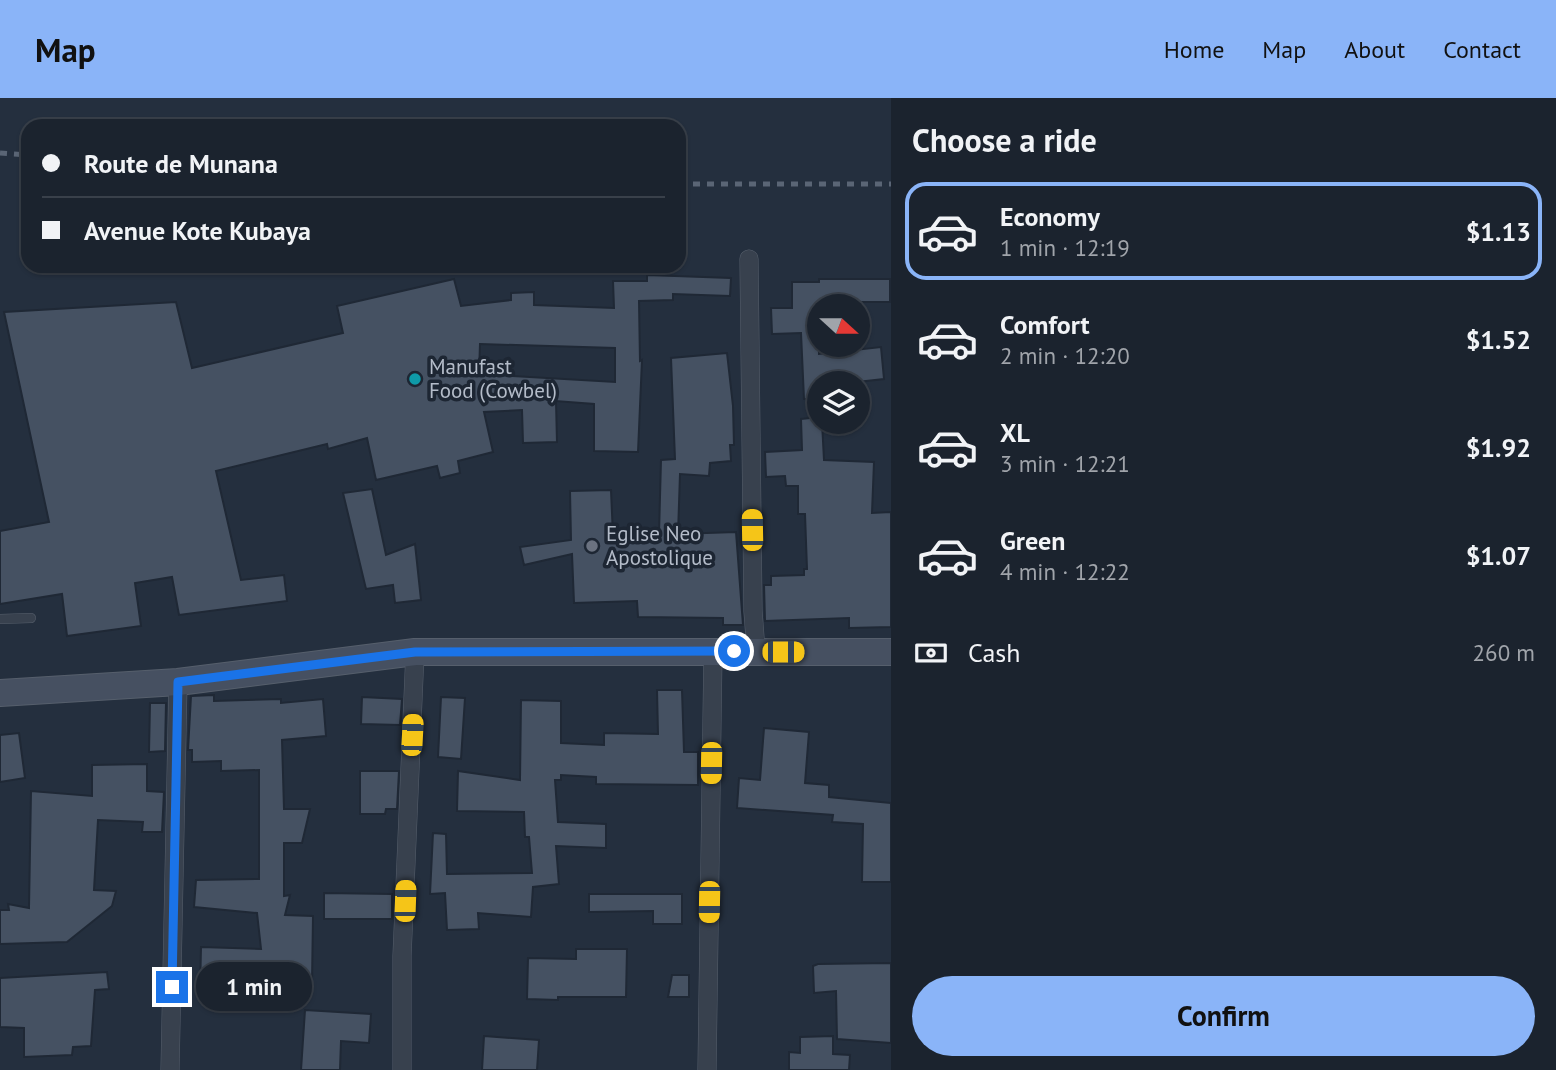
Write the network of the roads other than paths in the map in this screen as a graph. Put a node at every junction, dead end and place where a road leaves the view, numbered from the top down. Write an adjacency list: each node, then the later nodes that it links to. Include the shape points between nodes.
1 (749, 259): 6 (street)
2 (31, 618): 3 (lane)
3 (0, 619)
4 (713, 651): 5 (main road); 6 (main road); 12 (street)
5 (415, 652): 8 (main road); 11 (street, via 402,956)
6 (756, 652): 7 (main road)
7 (891, 652)
8 (178, 682): 9 (main road); 10 (street)
9 (0, 693)
10 (170, 1070)
11 (402, 1070)
12 (707, 1070)

